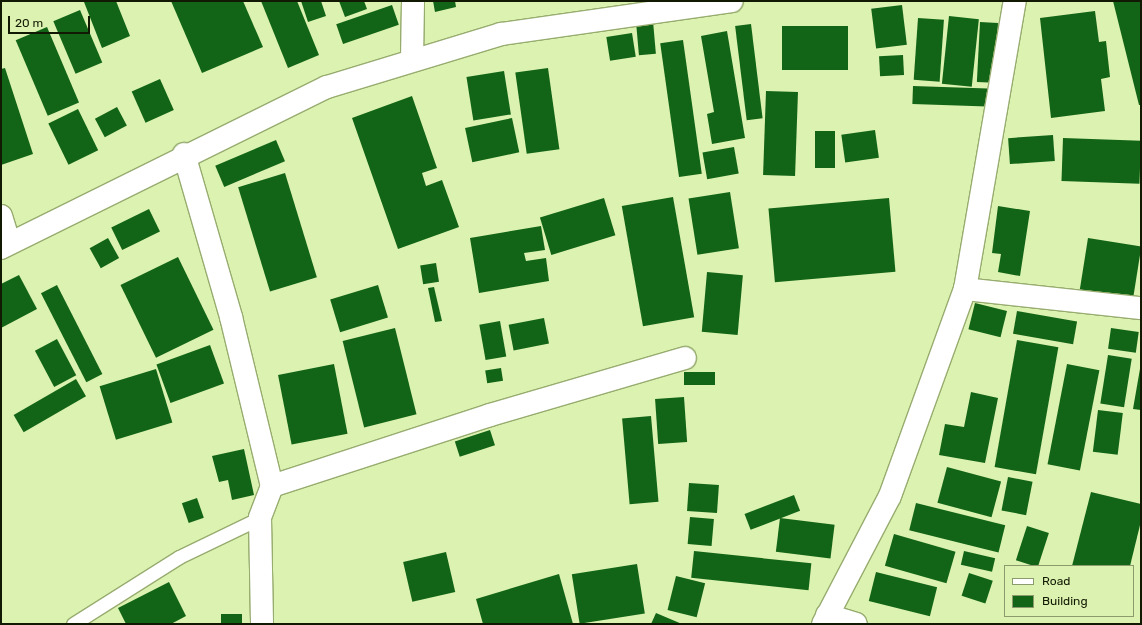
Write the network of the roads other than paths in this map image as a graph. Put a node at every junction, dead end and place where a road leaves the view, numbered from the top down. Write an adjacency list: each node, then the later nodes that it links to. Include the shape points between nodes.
1 (413, 1): 5 (street)
2 (732, 1): 4 (street)
3 (1015, 1): 9 (street)
4 (658, 5): 5 (street, via 501,34)
5 (412, 59): 6 (street, via 327,87)
6 (184, 154): 8 (street); 12 (street, via 231,317)
7 (1, 216): 8 (street)
8 (5, 245)
9 (965, 289): 10 (street); 14 (street, via 890,496)
10 (1141, 308)
11 (685, 358): 12 (street, via 490,415)
12 (272, 486): 13 (street)
13 (260, 518): 15 (lane, via 179,557); 16 (street)
14 (825, 620): 17 (street)
15 (73, 624)
16 (262, 624)
17 (856, 624)

